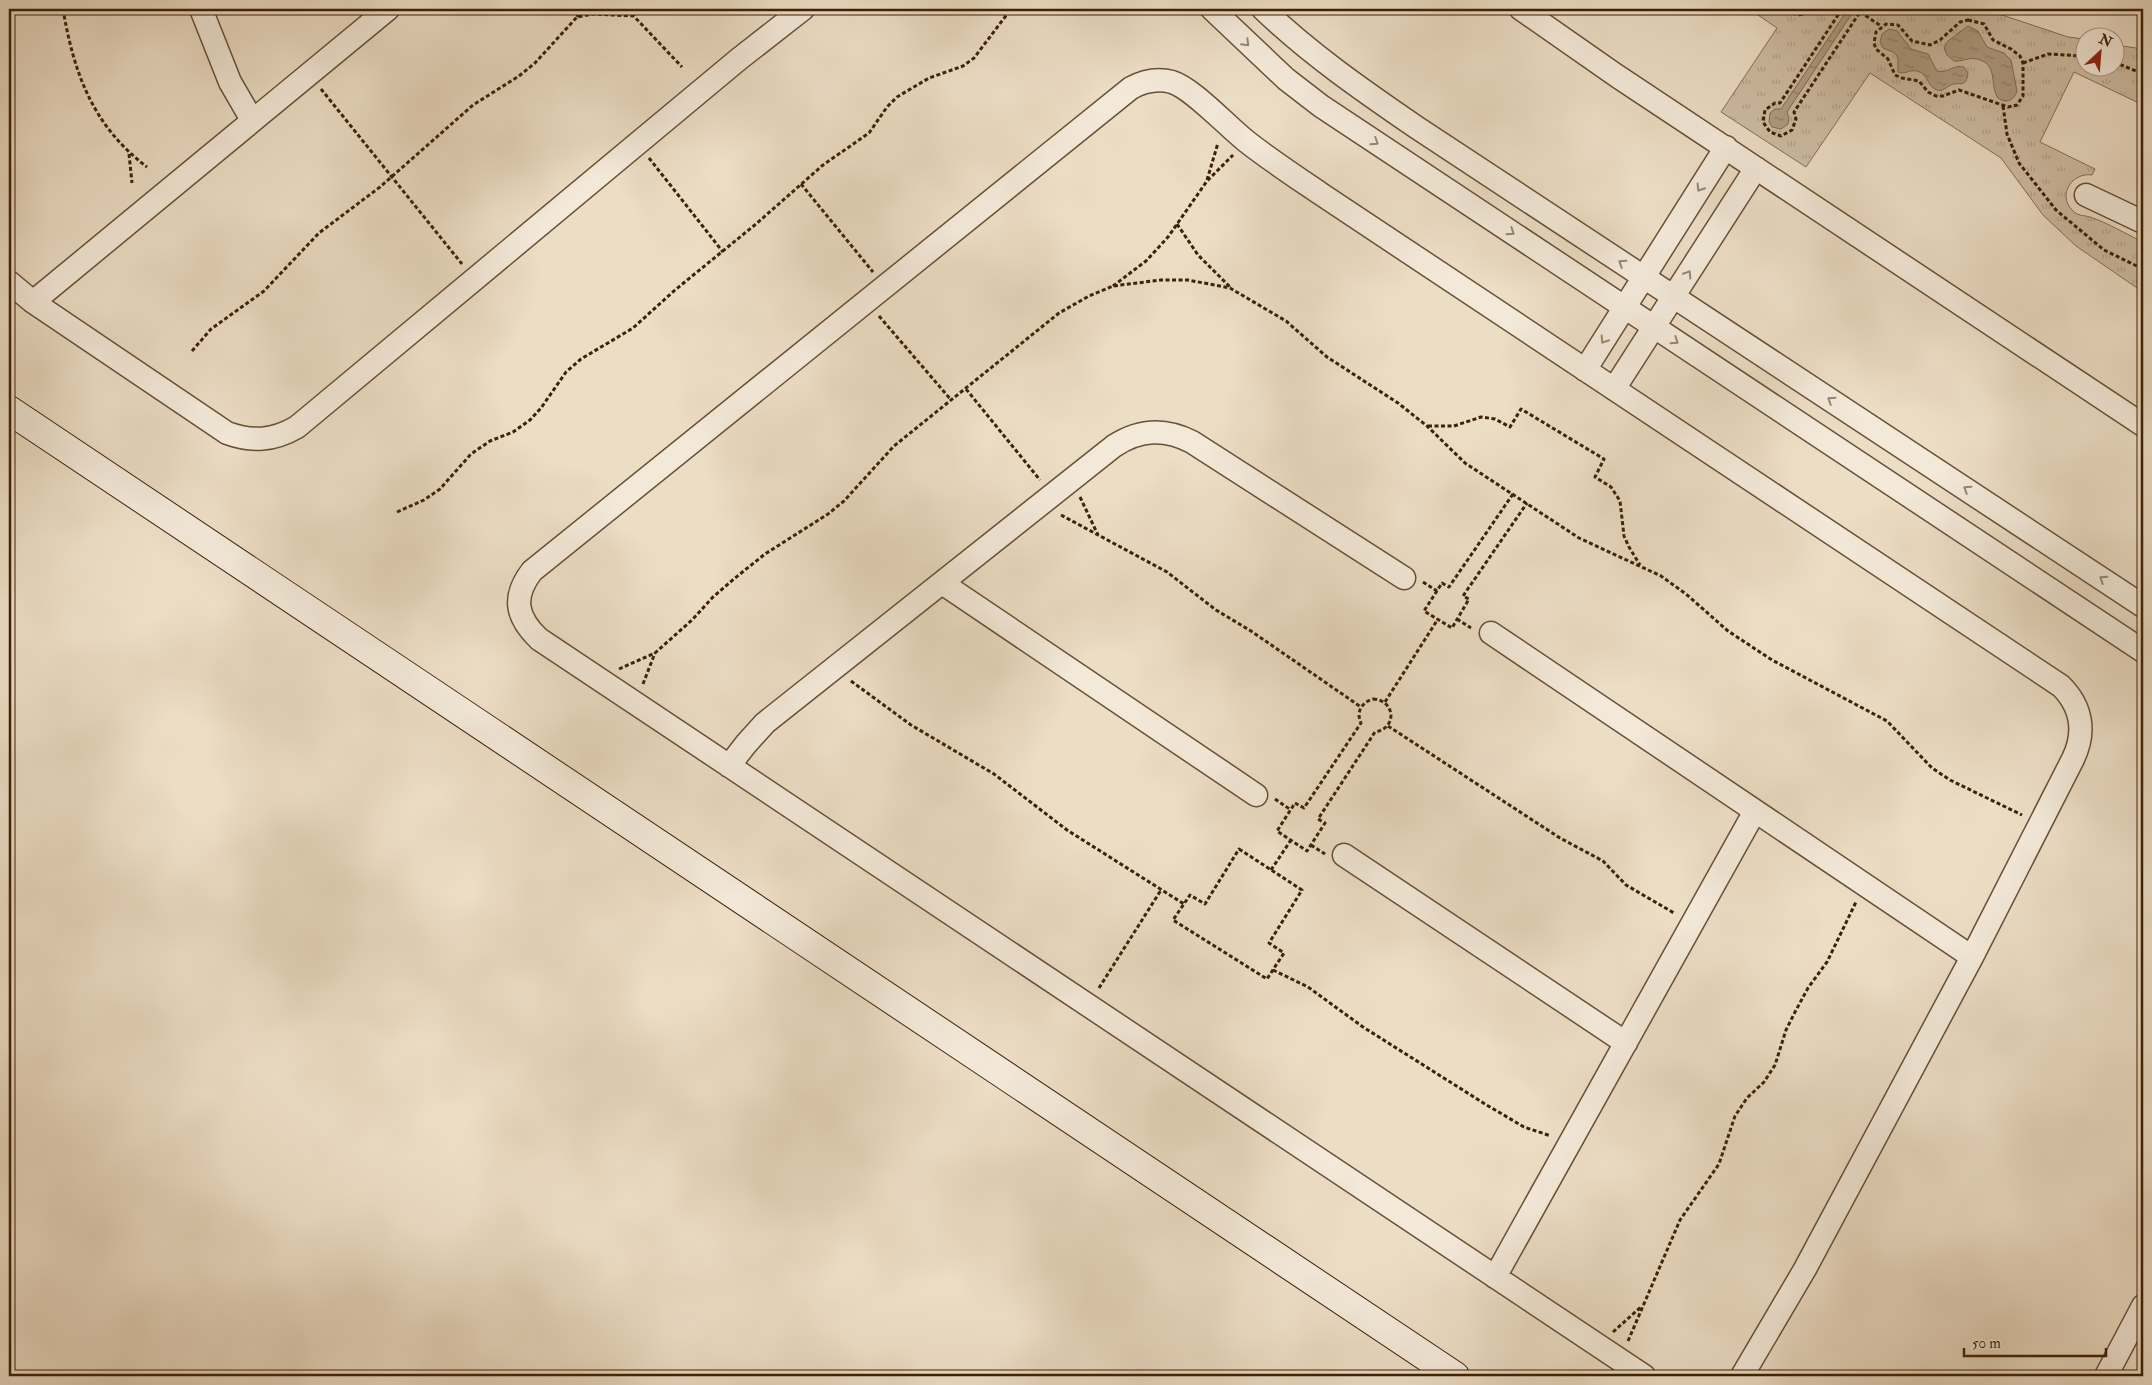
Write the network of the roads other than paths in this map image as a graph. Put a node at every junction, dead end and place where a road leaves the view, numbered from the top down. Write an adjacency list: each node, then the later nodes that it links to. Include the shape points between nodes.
1 (201, 9): 7 (street, via 230,82)
2 (388, 9): 7 (street)
3 (1212, 9): 16 (street, one-way to 16, via 1286,80 1321,106)
4 (1263, 9): 12 (street, one-way to 4, via 1341,76)
5 (1520, 9): 8 (street)
6 (792, 12): 15 (street, via 474,280 285,434 260,440 227,433)
7 (252, 120): 15 (street)
8 (1726, 147): 9 (street); 12 (street, one-way to 12)
9 (1756, 168): 14 (street, one-way to 9); 21 (street)
10 (2086, 195): 11 (street)
11 (2143, 222)
12 (1644, 277): 14 (street); 16 (street)
13 (9, 282): 15 (street)
14 (1673, 296): 17 (street); 24 (street, one-way to 14)
15 (33, 302)
16 (1625, 307): 17 (street); 18 (street, one-way to 18)
17 (1654, 327): 19 (street); 26 (street, one-way to 26)
18 (1585, 370): 19 (street); 27 (street, via 1321,194 1248,142 1180,85 1161,80 1141,83 885,286 526,579 520,593 520,610 523,621 539,639)
19 (1614, 388): 31 (street, via 2061,686 2075,704 2081,726 2078,748)
20 (9, 410): 35 (main road)
21 (2143, 425)
22 (1404, 578): 23 (street, via 1181,436 1157,432 1134,435 1114,446)
23 (942, 583): 27 (street, via 765,723); 28 (street)
24 (2143, 606)
25 (1491, 634): 29 (street)
26 (2143, 651)
27 (729, 766): 33 (street)
28 (1256, 795)
29 (1755, 811): 31 (street); 32 (street)
30 (1344, 856): 32 (street)
31 (1972, 956): 37 (street, via 1805,1269)
32 (1626, 1043): 33 (street)
33 (1495, 1277): 36 (street)
34 (2143, 1306): 38 (street)
35 (1455, 1376)
36 (1644, 1376)
37 (1742, 1376)
38 (2106, 1376)

